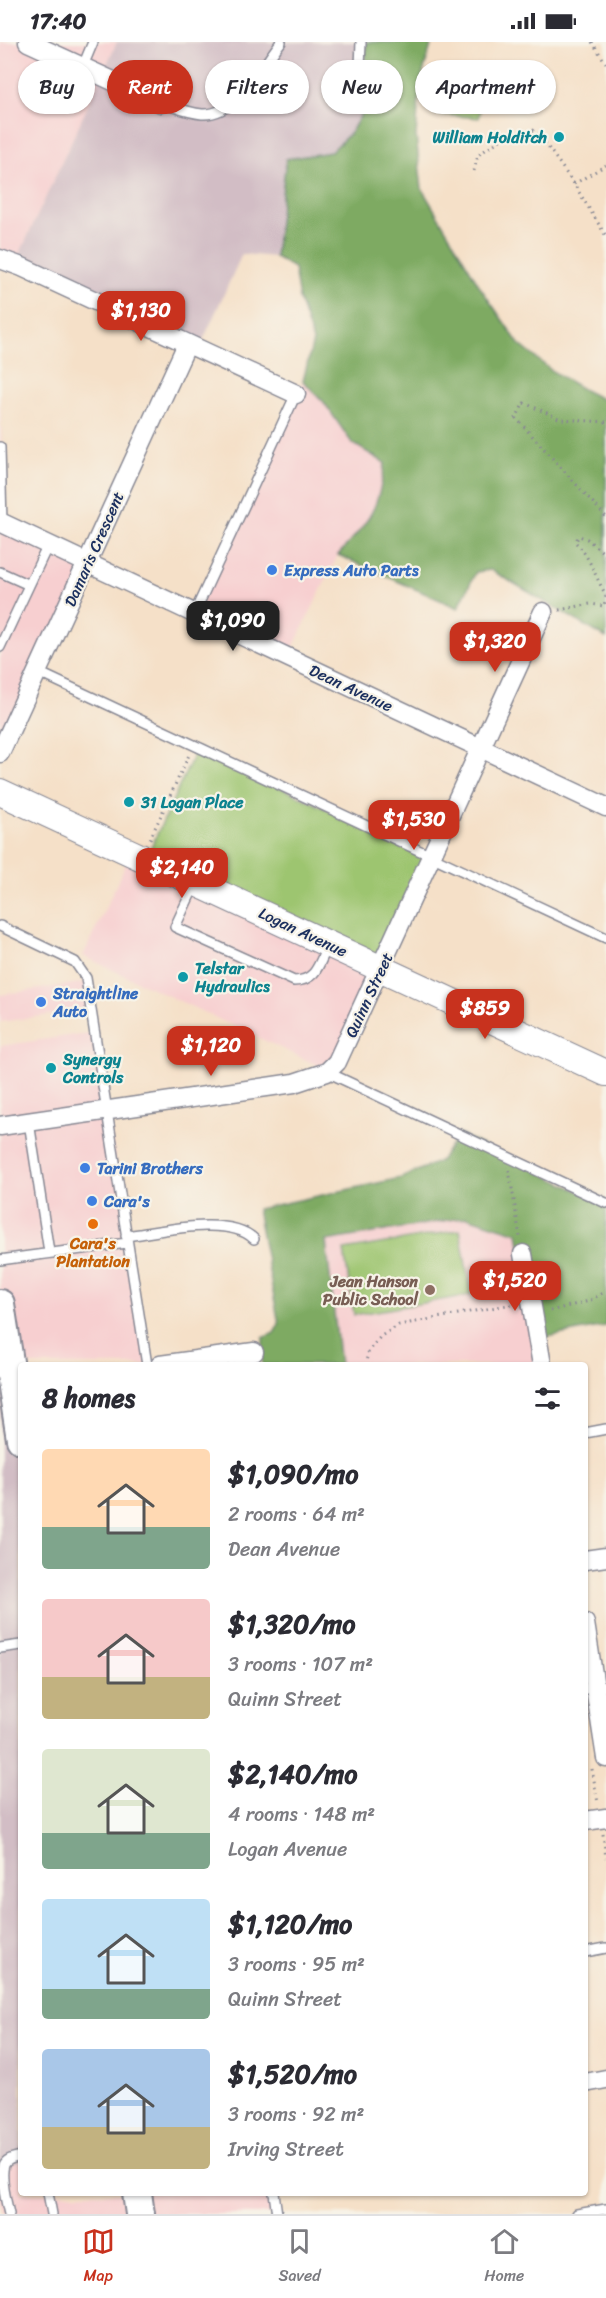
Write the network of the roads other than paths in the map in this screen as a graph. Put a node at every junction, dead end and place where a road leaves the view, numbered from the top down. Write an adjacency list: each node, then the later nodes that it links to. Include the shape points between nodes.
1 (28, 42): 5 (street)
2 (93, 42): 6 (lane)
3 (281, 42): 8 (lane, via 245,91 228,107 202,114)
4 (361, 42): 7 (lane)
5 (69, 60)
6 (86, 60)
7 (360, 60)
8 (193, 112)
9 (0, 259): 10 (street)
10 (187, 344): 11 (street); 15 (street, Damaris Crescent)
11 (296, 394): 19 (lane)
12 (0, 447): 13 (lane)
13 (1, 522): 14 (street, Dean Avenue)
14 (48, 545): 15 (street, Dean Avenue); 17 (lane)
15 (87, 564): 19 (street, Dean Avenue); 21 (street, Damaris Crescent)
16 (0, 573): 17 (lane)
17 (29, 585): 20 (lane)
18 (543, 612): 22 (street, Quinn Street)
19 (194, 614): 22 (street, Dean Avenue)
20 (0, 647)
21 (38, 672): 23 (street, Damaris Crescent); 26 (lane)
22 (480, 748): 25 (street, Dean Avenue); 26 (street, Quinn Street)
23 (0, 753)
24 (0, 792): 27 (street, Logan Avenue)
25 (606, 807)
26 (431, 857): 29 (lane); 31 (street, Quinn Street)
27 (196, 882): 30 (street, Logan Avenue); 30 (lane, via 175,927 294,981 311,977)
28 (0, 926): 34 (lane, via 63,954 81,968 86,978)
29 (606, 938)
30 (329, 943): 31 (street, Logan Avenue)
31 (382, 968): 32 (street, Quinn Street, via 337,1062); 33 (street, Logan Avenue)
32 (327, 1071): 34 (street, via 294,1083); 37 (lane)
33 (606, 1073)
34 (107, 1111): 35 (street); 39 (lane)
35 (29, 1122): 36 (street); 40 (lane)
36 (0, 1126)
37 (606, 1203)
38 (254, 1239): 39 (lane, via 246,1231 208,1226)
39 (127, 1240): 40 (lane); 45 (lane)
40 (49, 1252): 42 (lane)
41 (523, 1254): 47 (street)
42 (0, 1260)
43 (0, 1304): 48 (main road)
44 (254, 1352): 46 (street)
45 (147, 1362)
46 (182, 1362)
47 (541, 1362)
48 (17, 1388)
49 (606, 1429): 50 (lane)
50 (588, 1432)
51 (606, 1557): 52 (street)
52 (588, 1560)
53 (588, 1642): 56 (street)
54 (18, 1645): 55 (lane)
55 (0, 1648)
56 (595, 1688): 57 (street)
57 (598, 1759)
58 (606, 1948): 59 (lane)
59 (588, 1951)
60 (606, 2079): 61 (street)
61 (588, 2082)
62 (18, 2157): 67 (lane, via 3,2165)
63 (49, 2196): 68 (lane)
64 (137, 2196): 69 (main road)
65 (275, 2196): 70 (lane)
66 (606, 2210): 71 (lane)
67 (9, 2214)
68 (52, 2214)
69 (140, 2214)
70 (278, 2214)
71 (577, 2214)

